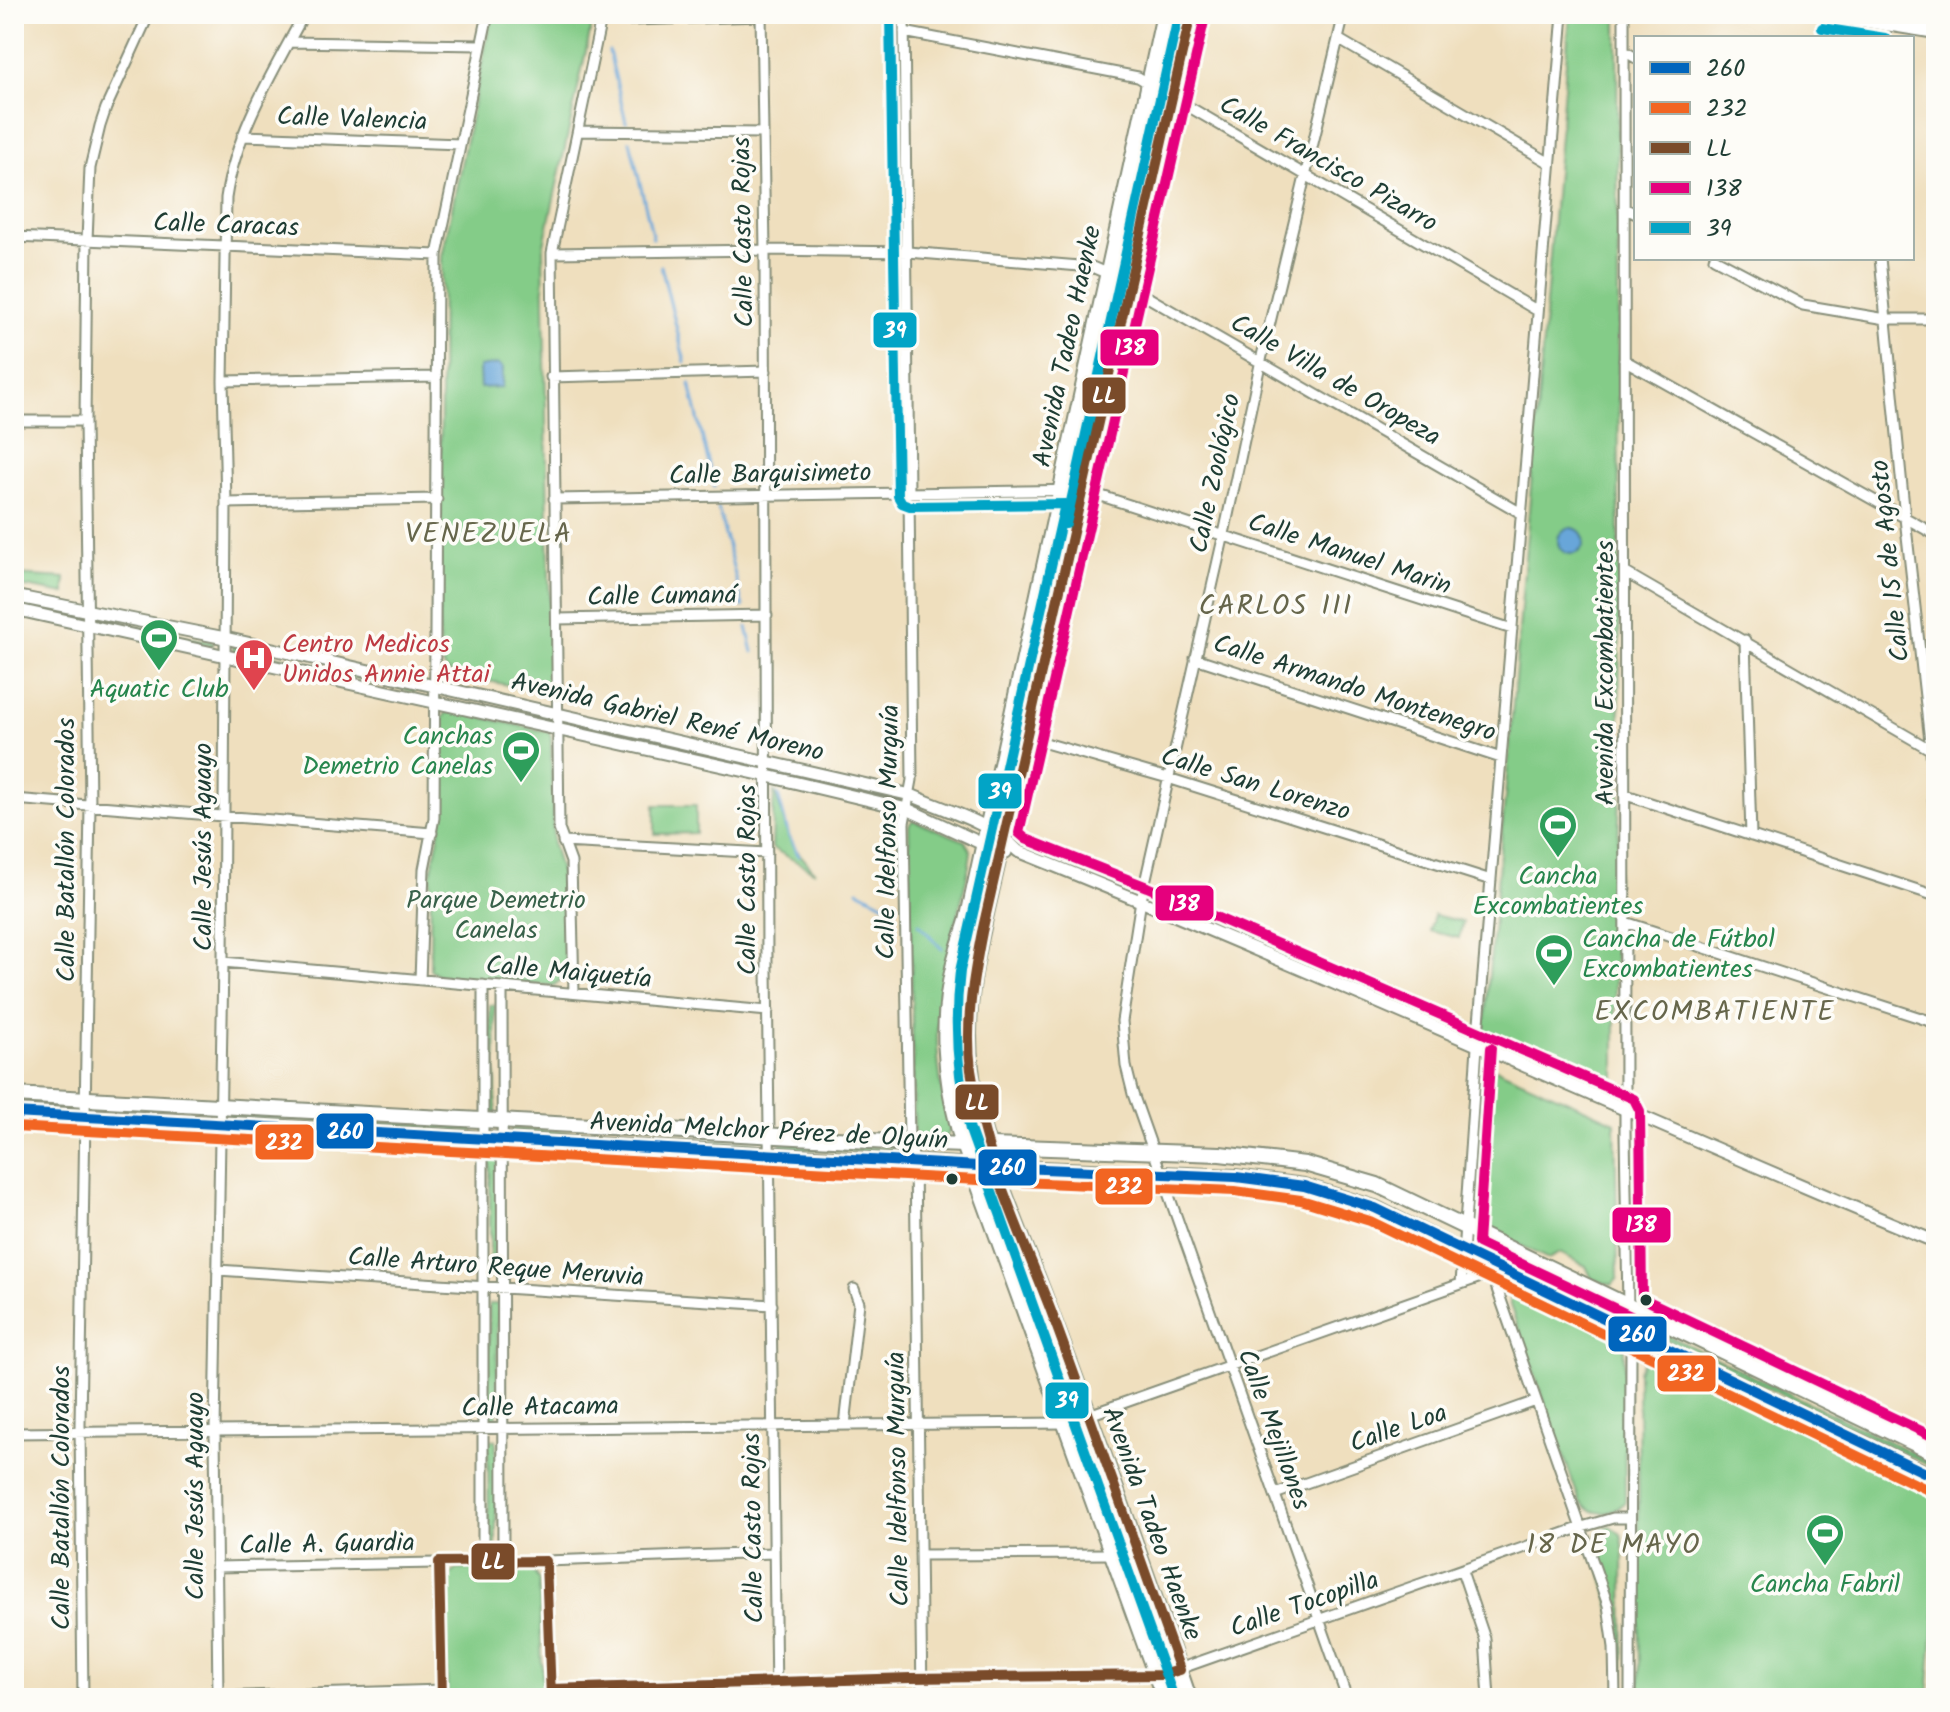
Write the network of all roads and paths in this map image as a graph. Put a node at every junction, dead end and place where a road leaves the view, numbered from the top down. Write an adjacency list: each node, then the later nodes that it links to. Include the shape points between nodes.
1 (149, 14): 35 (street, Calle Batallón Colorados, via 100,126 90,168)
2 (304, 14): 20 (street, Calle Jesús Aguayo)
3 (488, 14): 21 (street)
4 (904, 14): 16 (street, Calle Idelfonso Murguía)
5 (1164, 14): 24 (main road, Avenida Tadeo Haenke)
6 (1191, 14): 25 (main road, Avenida Tadeo Haenke)
7 (1344, 14): 19 (street, Calle Zoológico)
8 (1563, 14): 30 (street)
9 (1624, 14): 22 (street, Avenida Excombatientes)
10 (1824, 14): 13 (main road)
11 (1910, 14): 15 (main road)
12 (761, 15): 14 (street); 27 (street, Calle Casto Rojas)
13 (1856, 16): 17 (main road); 18 (street)
14 (602, 18): 26 (street)
15 (1936, 18)
16 (904, 32): 24 (street, Calle Francisco Pizarro); 38 (street, Calle Idelfonso Murguía)
17 (1936, 32)
18 (1858, 36)
19 (1338, 39): 30 (street); 31 (street, Calle Zoológico)
20 (289, 42): 21 (street); 28 (street, Calle Jesús Aguayo)
21 (480, 45): 29 (street)
22 (1624, 51): 23 (street); 32 (street, Avenida Excombatientes)
23 (1634, 57)
24 (1149, 82): 25 (street, Calle Francisco Pizarro); 43 (main road, Avenida Tadeo Haenke)
25 (1171, 97): 31 (street, Calle Francisco Pizarro); 44 (main road, Avenida Tadeo Haenke)
26 (578, 131): 27 (street); 39 (street)
27 (763, 133): 37 (street, Calle Casto Rojas)
28 (242, 136): 29 (street, Calle Valencia); 36 (street, Calle Jesús Aguayo, via 230,172)
29 (460, 144): 40 (street)
30 (1550, 163): 45 (street)
31 (1305, 173): 45 (street, Calle Francisco Pizarro); 48 (street, Calle Zoológico)
32 (1624, 208): 33 (street); 49 (street, Avenida Excombatientes)
33 (1634, 213)
34 (14, 237): 35 (street, Calle Caracas)
35 (87, 240): 36 (street, Calle Caracas); 55 (street, Calle Batallón Colorados)
36 (225, 246): 40 (street, Calle Caracas); 53 (street, Calle Jesús Aguayo)
37 (765, 250): 38 (street); 39 (street); 50 (street, Calle Casto Rojas)
38 (908, 252): 43 (street, via 1092,267); 58 (street, Calle Idelfonso Murguía)
39 (552, 253): 52 (street)
40 (437, 255): 51 (street)
41 (1718, 260): 46 (street, via 1803,305)
42 (1880, 260): 46 (street, Calle 15 de Agosto)
43 (1106, 273): 44 (street); 56 (main road, Avenida Tadeo Haenke)
44 (1129, 285): 48 (street, Calle Villa de Oropeza); 57 (main road, Avenida Tadeo Haenke)
45 (1538, 311): 63 (street)
46 (1886, 319): 47 (street); 64 (street, Calle 15 de Agosto)
47 (1936, 319)
48 (1261, 360): 63 (street, Calle Villa de Oropeza); 65 (street, Calle Zoológico)
49 (1624, 360): 64 (street); 67 (street, Avenida Excombatientes)
50 (766, 371): 52 (street); 59 (street, Calle Casto Rojas)
51 (437, 377): 53 (street); 60 (street)
52 (551, 377): 61 (street)
53 (223, 381): 62 (street, Calle Jesús Aguayo)
54 (14, 421): 55 (street)
55 (85, 421): 70 (street, Calle Batallón Colorados)
56 (1059, 490): 57 (street, Calle Barquisimeto); 58 (street, Calle Barquisimeto); 83 (main road, Avenida Tadeo Haenke)
57 (1083, 490): 65 (street, Calle Manuel Marin); 84 (main road, Avenida Tadeo Haenke)
58 (911, 492): 59 (street, Calle Barquisimeto); 89 (street, Calle Idelfonso Murguía)
59 (767, 495): 61 (street, Calle Barquisimeto); 71 (street, Calle Casto Rojas)
60 (437, 499): 62 (street); 79 (street)
61 (554, 499): 72 (street)
62 (226, 503): 75 (street, Calle Jesús Aguayo)
63 (1521, 513): 74 (street)
64 (1905, 518): 66 (street); 85 (street, Calle 15 de Agosto)
65 (1224, 534): 74 (street, Calle Manuel Marin); 78 (street, Calle Zoológico)
66 (1936, 535)
67 (1626, 573): 76 (street); 90 (street, Avenida Excombatientes)
68 (14, 596): 70 (street, Avenida Gabriel René Moreno)
69 (14, 609): 73 (street, Avenida Gabriel René Moreno)
70 (87, 610): 73 (street, Calle Batallón Colorados); 75 (street, Avenida Gabriel René Moreno)
71 (767, 615): 72 (street, Calle Cumaná); 87 (street, Calle Casto Rojas)
72 (557, 619): 81 (street)
73 (87, 625): 77 (street, Avenida Gabriel René Moreno); 92 (street, Calle Batallón Colorados)
74 (1512, 629): 86 (street)
75 (225, 638): 77 (street, Calle Jesús Aguayo); 79 (street, Avenida Gabriel René Moreno)
76 (1745, 640): 85 (street); 97 (street)
77 (225, 655): 80 (street, Avenida Gabriel René Moreno); 94 (street, Calle Jesús Aguayo)
78 (1195, 658): 86 (street, Calle Armando Montenegro); 88 (street, Calle Zoológico)
79 (435, 685): 80 (street); 81 (street, Avenida Gabriel René Moreno)
80 (435, 702): 82 (street, Avenida Gabriel René Moreno); 96 (street)
81 (558, 712): 82 (street); 87 (street, Avenida Gabriel René Moreno)
82 (558, 729): 87 (street, Avenida Gabriel René Moreno); 99 (street)
83 (1007, 732): 84 (street, Calle San Lorenzo); 95 (main road, Avenida Tadeo Haenke)
84 (1026, 737): 88 (street, Calle San Lorenzo); 98 (main road, Avenida Tadeo Haenke)
85 (1934, 751): 104 (street, Calle 15 de Agosto)
86 (1501, 758): 105 (street)
87 (768, 769): 89 (street, Avenida Gabriel René Moreno); 93 (street, Avenida Gabriel René Moreno); 103 (street, Calle Casto Rojas)
88 (1168, 778): 105 (street, Calle San Lorenzo); 107 (street, Calle Zoológico)
89 (911, 795): 93 (street, Calle Idelfonso Murguía); 95 (street, Avenida Gabriel René Moreno)
90 (1626, 795): 97 (street); 108 (street, Avenida Excombatientes)
91 (14, 799): 92 (street)
92 (90, 805): 94 (street); 118 (street, Calle Batallón Colorados)
93 (907, 809): 100 (street, Avenida Gabriel René Moreno); 129 (street, Calle Idelfonso Murguía)
94 (224, 816): 96 (street); 109 (street, Calle Jesús Aguayo)
95 (986, 827): 98 (street, Avenida Gabriel René Moreno); 100 (main road, Avenida Tadeo Haenke)
96 (432, 833): 110 (street, via 424,869)
97 (1751, 836): 106 (street)
98 (1004, 837): 101 (street, Avenida Gabriel René Moreno); 102 (main road, Avenida Tadeo Haenke)
99 (563, 842): 103 (street); 113 (street, via 571,862)
100 (983, 843): 102 (street, Avenida Gabriel René Moreno); 130 (main road, Avenida Tadeo Haenke, via 950,982 944,1032 946,1075)
101 (1018, 851): 102 (street, Avenida Gabriel René Moreno); 107 (street, Avenida Gabriel René Moreno)
102 (1000, 852): 131 (main road, Avenida Tadeo Haenke, via 969,1012 971,1067)
103 (767, 853): 114 (street, Calle Casto Rojas)
104 (1936, 860)
105 (1491, 880): 116 (street)
106 (1936, 896)
107 (1141, 900): 116 (street, Avenida Gabriel René Moreno); 132 (street, Calle Zoológico, via 1122,1007 1122,1042)
108 (1625, 922): 115 (street); 120 (street, Avenida Excombatientes)
109 (223, 962): 110 (street, Calle Maiquetía); 119 (street, Calle Jesús Aguayo)
110 (420, 980): 111 (street, Calle Maiquetía)
111 (483, 985): 112 (street, Calle Maiquetía); 123 (street)
112 (502, 987): 113 (street, Calle Maiquetía); 124 (street)
113 (574, 993): 114 (street, Calle Maiquetía)
114 (768, 1011): 126 (street, Calle Casto Rojas)
115 (1936, 1023)
116 (1477, 1047): 120 (street, Avenida Gabriel René Moreno); 138 (street)
117 (14, 1095): 118 (main road, Avenida Melchor Pérez de Olguín)
118 (84, 1100): 119 (main road, Avenida Melchor Pérez de Olguín); 122 (street, Calle Batallón Colorados)
119 (220, 1106): 123 (main road, Avenida Melchor Pérez de Olguín); 125 (street, Calle Jesús Aguayo)
120 (1626, 1111): 139 (street, Avenida Gabriel René Moreno); 148 (street, Avenida Excombatientes)
121 (14, 1113): 122 (main road, Avenida Melchor Pérez de Olguín)
122 (83, 1116): 125 (main road, Avenida Melchor Pérez de Olguín); 160 (street, Calle Batallón Colorados)
123 (483, 1121): 124 (main road, Avenida Melchor Pérez de Olguín); 127 (street)
124 (502, 1122): 126 (main road, Avenida Melchor Pérez de Olguín); 128 (street)
125 (220, 1124): 127 (main road, Avenida Melchor Pérez de Olguín); 141 (street, Calle Jesús Aguayo)
126 (769, 1135): 129 (main road, Avenida Melchor Pérez de Olguín); 133 (street, Calle Casto Rojas)
127 (483, 1139): 128 (main road, Avenida Melchor Pérez de Olguín); 144 (street)
128 (504, 1140): 133 (main road, Avenida Melchor Pérez de Olguín); 145 (street)
129 (909, 1143): 130 (main road, Avenida Melchor Pérez de Olguín); 134 (street, Calle Idelfonso Murguía)
130 (964, 1145): 131 (main road, Avenida Melchor Pérez de Olguín); 135 (main road, Avenida Tadeo Haenke)
131 (990, 1146): 132 (main road, Avenida Melchor Pérez de Olguín); 136 (main road, Avenida Tadeo Haenke)
132 (1152, 1151): 137 (street, Calle Zoológico); 138 (main road, Avenida Melchor Pérez de Olguín, via 1272,1159 1337,1172 1377,1185)
133 (770, 1153): 134 (main road, Avenida Melchor Pérez de Olguín); 147 (street, Calle Casto Rojas)
134 (915, 1162): 135 (main road, Avenida Melchor Pérez de Olguín); 154 (street, Calle Idelfonso Murguía)
135 (972, 1165): 136 (main road, Avenida Melchor Pérez de Olguín); 153 (main road, Avenida Tadeo Haenke)
136 (997, 1167): 137 (main road, Avenida Melchor Pérez de Olguín); 152 (main road, Avenida Tadeo Haenke)
137 (1162, 1175): 140 (main road, Avenida Melchor Pérez de Olguín, via 1304,1186 1375,1208); 150 (street, Calle Mejillones)
138 (1464, 1229): 140 (street); 148 (main road, Avenida Melchor Pérez de Olguín)
139 (1936, 1242)
140 (1463, 1251): 142 (main road, Avenida Melchor Pérez de Olguín); 143 (street)
141 (217, 1270): 144 (street, Calle Arturo Reque Meruvia); 159 (street, Calle Jesús Aguayo)
142 (1492, 1270): 143 (street); 149 (main road, Avenida Melchor Pérez de Olguín); 151 (street)
143 (1461, 1284): 150 (street)
144 (483, 1288): 145 (street, Calle Arturo Reque Meruvia); 157 (street)
145 (504, 1289): 147 (street, Calle Arturo Reque Meruvia); 158 (street)
146 (854, 1289): 155 (street, via 859,1303)
147 (772, 1305): 156 (street, Calle Casto Rojas)
148 (1628, 1307): 149 (street, Avenida Excombatientes); 162 (main road, Avenida Melchor Pérez de Olguín)
149 (1631, 1332): 163 (main road, Avenida Melchor Pérez de Olguín); 165 (street, Avenida Excombatientes)
150 (1229, 1365): 152 (street); 164 (street, Calle Mejillones)
151 (1536, 1401): 164 (street, Calle Loa); 166 (street)
152 (1089, 1415): 177 (main road, Avenida Tadeo Haenke)
153 (1066, 1423): 154 (street, Calle Atacama); 168 (main road, Avenida Tadeo Haenke)
154 (918, 1424): 155 (street, Calle Atacama); 169 (street, Calle Idelfonso Murguía)
155 (845, 1425): 156 (street, Calle Atacama)
156 (773, 1426): 158 (street, Calle Atacama); 167 (street, Calle Casto Rojas)
157 (483, 1428): 158 (street, Calle Atacama); 159 (street, Calle Atacama); 173 (street)
158 (503, 1428): 170 (street)
159 (215, 1431): 160 (street, Calle Atacama); 174 (street, Calle Jesús Aguayo)
160 (80, 1432): 161 (street, Calle Atacama); 183 (street, Calle Batallón Colorados)
161 (14, 1433)
162 (1936, 1454)
163 (1936, 1478)
164 (1275, 1494): 176 (street, Calle Mejillones)
165 (1630, 1518): 166 (street, Calle Tocopilla); 193 (street, Avenida Excombatientes)
166 (1582, 1527): 175 (street, Calle Tocopilla); 192 (street, via 1608,1605)
167 (774, 1553): 171 (street, Calle A. Guardia); 180 (street, Calle Casto Rojas)
168 (1113, 1554): 169 (street); 178 (main road, Avenida Tadeo Haenke)
169 (920, 1555): 179 (street, Calle Idelfonso Murguía)
170 (503, 1561): 171 (street, Calle A. Guardia); 173 (street, Calle A. Guardia)
171 (546, 1561): 182 (street)
172 (439, 1562): 173 (street, Calle A. Guardia); 174 (street, Calle A. Guardia); 181 (street)
173 (483, 1562)
174 (216, 1567): 185 (street, Calle Jesús Aguayo)
175 (1462, 1571): 176 (street, Calle Tocopilla); 191 (street, via 1485,1639)
176 (1320, 1621): 177 (street, Calle Tocopilla); 190 (street, Calle Mejillones)
177 (1180, 1670): 178 (street, Calle Tocopilla); 189 (main road, Avenida Tadeo Haenke)
178 (1156, 1675): 179 (street, Calle Tocopilla); 188 (main road, Avenida Tadeo Haenke)
179 (921, 1678): 180 (street, Calle Tocopilla); 187 (street, Calle Idelfonso Murguía)
180 (776, 1682): 182 (street, Calle Tocopilla); 186 (street, Calle Casto Rojas)
181 (442, 1694): 185 (street)
182 (551, 1694)
183 (83, 1698)
184 (179, 1698): 185 (street)
185 (218, 1698)
186 (776, 1698)
187 (922, 1698)
188 (1164, 1698)
189 (1189, 1698)
190 (1347, 1698)
191 (1489, 1698)
192 (1615, 1698)
193 (1630, 1698)

